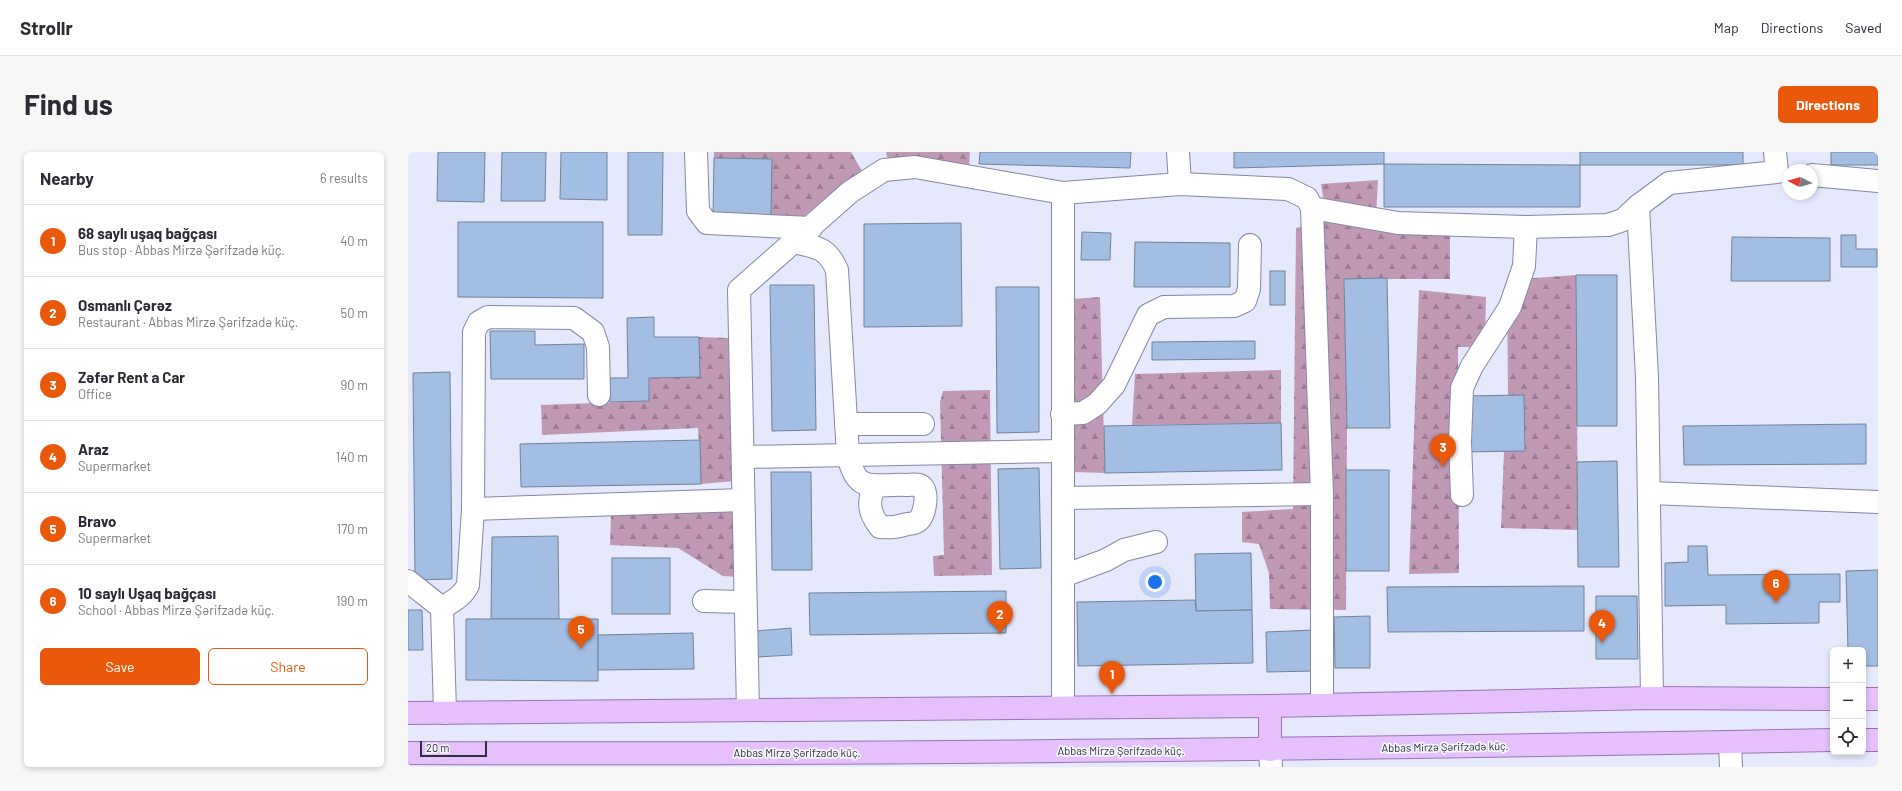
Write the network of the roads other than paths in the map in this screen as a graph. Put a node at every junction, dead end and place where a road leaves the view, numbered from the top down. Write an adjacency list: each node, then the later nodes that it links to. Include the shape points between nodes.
1 (696, 152): 12 (street, via 698,211 707,223)
2 (1178, 152): 7 (street)
3 (912, 160): 8 (street); 12 (street, via 884,170 850,192)
4 (1780, 166): 9 (street, via 1669,183)
5 (1818, 176): 6 (street)
6 (1878, 181)
7 (1180, 184): 8 (street); 10 (street, via 1288,189 1307,198)
8 (1063, 193): 16 (street)
9 (1638, 206): 11 (street, via 1623,220 1608,225); 23 (street)
10 (1312, 208): 11 (street, via 1398,223); 24 (street)
11 (1526, 227): 25 (street, via 1524,266 1510,307 1472,366 1462,388)
12 (810, 228): 13 (street)
13 (794, 242): 17 (street, via 822,249 832,258 837,270); 21 (street, via 740,290)
14 (1250, 245): 16 (street, via 1249,289 1245,301 1234,306 1164,307 1148,315 1114,385 1097,404 1083,413)
15 (599, 395): 29 (street, via 598,347 593,332 574,318 488,317 479,322 474,332)
16 (1062, 414): 19 (street)
17 (846, 424): 18 (street); 20 (street)
18 (923, 424)
19 (1062, 450): 20 (street); 26 (street)
20 (848, 455): 21 (street); 22 (street, via 852,472 858,480)
21 (743, 457): 27 (street)
22 (875, 486)
23 (1650, 493): 28 (street); 36 (street)
24 (1322, 494): 26 (street); 40 (street)
25 (1462, 495)
26 (1063, 498): 31 (street)
27 (744, 500): 29 (street); 34 (street)
28 (1878, 502)
29 (472, 509): 35 (street, via 468,585 459,598)
30 (1156, 542): 31 (street, via 1124,550 1106,560)
31 (1063, 576): 42 (street)
32 (408, 581): 35 (street)
33 (704, 601): 34 (street)
34 (745, 602): 43 (street)
35 (442, 608): 45 (street)
36 (1652, 698): 37 (main road); 40 (main road)
37 (1830, 699)
38 (1866, 699): 39 (main road)
39 (1878, 699)
40 (1322, 705): 41 (main road)
41 (1270, 706): 42 (main road); 51 (main road)
42 (1063, 707): 43 (main road)
43 (748, 710): 45 (main road)
44 (408, 713): 45 (main road)
45 (445, 713)
46 (1830, 740): 49 (main road, Abbas Mirzə Şərifzadə küç.)
47 (1866, 740): 48 (main road)
48 (1878, 740)
49 (1730, 743): 51 (main road, Abbas Mirzə Şərifzadə küç.); 54 (street)
50 (408, 753): 52 (main road, Abbas Mirzə Şərifzadə küç.)
51 (1271, 758): 53 (main road, Abbas Mirzə Şərifzadə küç.)
52 (652, 760): 53 (main road, Abbas Mirzə Şərifzadə küç.)
53 (927, 760)
54 (1731, 767)

